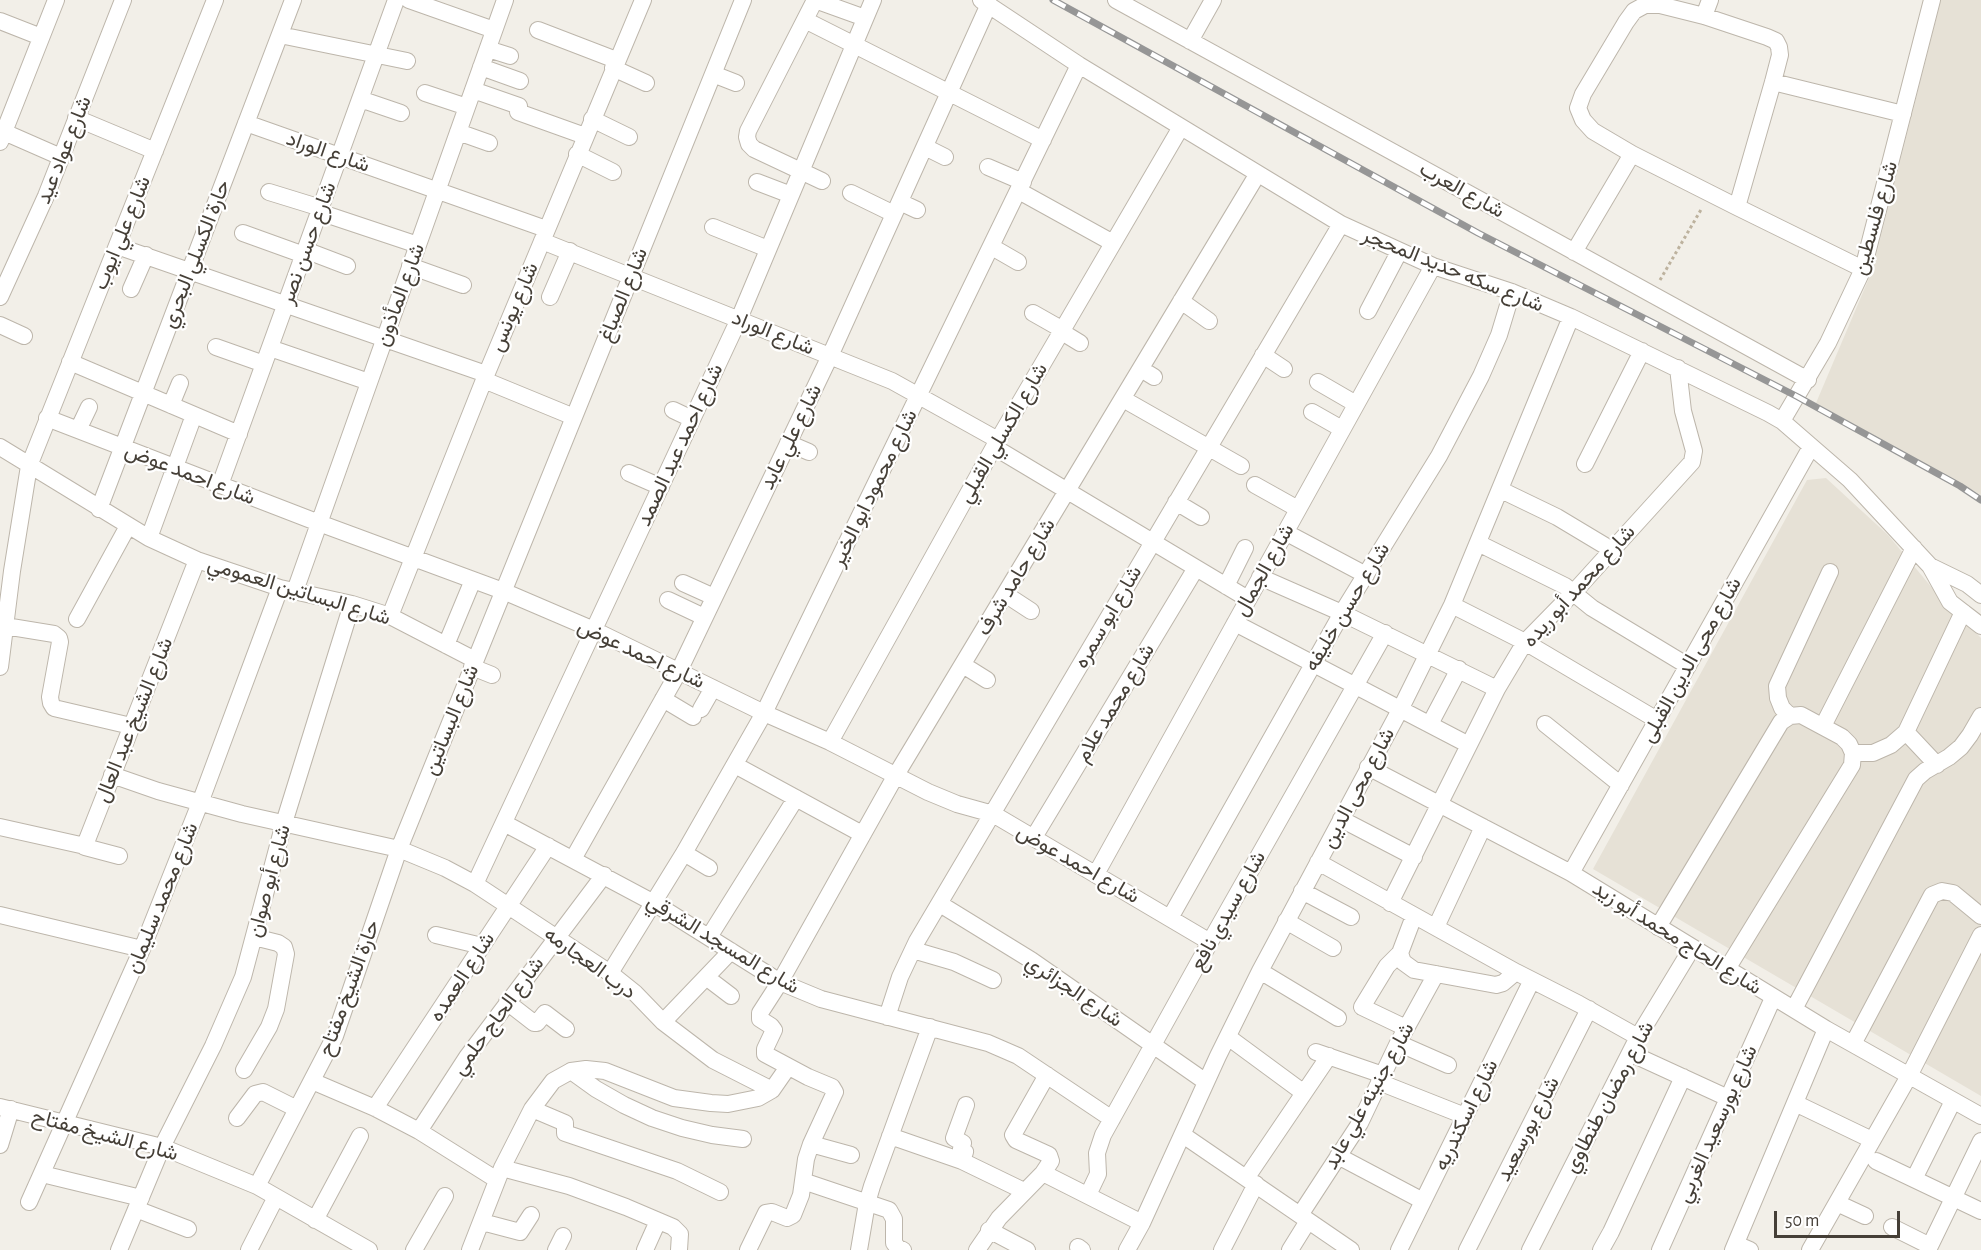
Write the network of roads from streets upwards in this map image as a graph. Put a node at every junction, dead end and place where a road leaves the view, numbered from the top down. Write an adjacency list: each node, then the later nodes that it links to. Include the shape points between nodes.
1 (56, 0): 24 (street)
2 (123, 0): 46 (street, شارع عواد عيد)
3 (215, 0): 57 (street, شارع علي ايوب)
4 (293, 0): 23 (street, حارة الكسلي البحري)
5 (396, 0): 28 (street, شارع حسن نصر)
6 (409, 0): 21 (street)
7 (505, 0): 21 (street, شارع المأذون)
8 (641, 0): 31 (street, شارع يونس)
9 (743, 0): 34 (street, شارع الصباغ)
10 (815, 0): 18 (street); 19 (street)
11 (873, 0): 18 (street, شارع احمد عبد الصمد)
12 (1118, 0): 25 (street, شارع العرب)
13 (1213, 0): 25 (street)
14 (1710, 0): 17 (street)
15 (1932, 0): 45 (street, شارع فلسطين)
16 (985, 2): 32 (street, شارع سكه حديد المحجر); 40 (street, شارع علي عابد)
17 (1704, 16): 36 (street, via 1776,41 1780,55); 59 (street, via 1660,5 1645,5 1634,11 1582,94 1578,108 1583,120 1593,131)
18 (865, 18): 26 (street, شارع احمد عبد الصمد)
19 (805, 20): 26 (street); 64 (street, via 747,137 754,149)
20 (0, 21): 24 (street)
21 (494, 30): 27 (street, شارع المأذون)
22 (538, 30): 31 (street)
23 (280, 35): 28 (street); 48 (street, حارة الكسلي البحري)
24 (42, 37): 52 (street)
25 (1190, 41): 90 (street, شارع العرب)
26 (855, 44): 40 (street); 64 (street, شارع احمد عبد الصمد, via 820,145)
27 (488, 49): 29 (street); 33 (street, شارع المأذون)
28 (377, 53): 30 (street); 42 (street, شارع حسن نصر)
29 (510, 56)
30 (407, 60)
31 (614, 64): 37 (street); 47 (street, شارع يونس)
32 (1079, 65): 49 (street, شارع سكه حديد المحجر); 54 (street, شارع محمود ابو الخير)
33 (481, 67): 35 (street); 39 (street, شارع المأذون)
34 (713, 74): 38 (street); 98 (street, شارع الصباغ)
35 (520, 81)
36 (1773, 82): 45 (street); 74 (street)
37 (646, 83)
38 (736, 83)
39 (473, 90): 43 (street, شارع المأذون); 51 (street, via 519,106 518,112)
40 (948, 91): 54 (street); 56 (street, شارع علي عابد)
41 (425, 93): 43 (street)
42 (360, 99): 44 (street); 60 (street, شارع حسن نصر)
43 (467, 107): 50 (street, شارع المأذون)
44 (401, 113)
45 (1903, 114): 96 (street, شارع فلسطين)
46 (76, 118): 57 (street); 61 (street, شارع عواد عيد)
47 (592, 118): 51 (street, شارع يونس); 53 (street)
48 (246, 123): 60 (street, شارع الوراد); 97 (street, حارة الكسلي البحري)
49 (1181, 127): 66 (street, شارع سكه حديد المحجر); 82 (street, شارع الكسلي القبلي)
50 (458, 132): 55 (street); 70 (street, شارع المأذون)
51 (585, 136): 58 (street, شارع يونس)
52 (2, 137): 61 (street)
53 (629, 137)
54 (1043, 140): 69 (street, شارع محمود ابو الخير)
55 (489, 143)
56 (925, 147): 62 (street); 75 (street, شارع علي عابد)
57 (155, 151): 84 (street, شارع علي ايوب)
58 (577, 154): 65 (street); 81 (street, شارع يونس)
59 (1632, 154): 74 (street); 90 (street)
60 (340, 156): 70 (street, شارع الوراد); 76 (street, شارع حسن نصر)
61 (61, 157): 102 (street, شارع عواد عيد)
62 (945, 157)
63 (988, 167): 69 (street)
64 (801, 171): 67 (street); 73 (street, شارع احمد عبد الصمد)
65 (613, 172)
66 (1257, 175): 78 (street, شارع سكه حديد المحجر); 104 (street, شارع حامد شرف)
67 (822, 181)
68 (757, 182): 73 (street)
69 (1021, 187): 82 (street); 85 (street, شارع محمود ابو الخير)
70 (437, 190): 81 (street, شارع الوراد); 83 (street, شارع المأذون)
71 (269, 192): 76 (street)
72 (851, 194): 75 (street)
73 (790, 195): 86 (street, شارع احمد عبد الصمد)
74 (1737, 207): 96 (street)
75 (897, 208): 77 (street); 120 (street, شارع علي عابد)
76 (320, 210): 83 (street); 87 (street, شارع حسن نصر)
77 (917, 210)
78 (1341, 224): 89 (street, شارع سكه حديد المحجر); 118 (street, شارع ابو سمره)
79 (713, 227): 86 (street)
80 (243, 233): 87 (street)
81 (544, 235): 88 (street, شارع الوراد); 124 (street, شارع يونس)
82 (1113, 243): 112 (street, شارع الكسلي القبلي)
83 (418, 245): 94 (street, شارع المأذون)
84 (117, 246): 91 (street); 121 (street, شارع علي ايوب)
85 (992, 247): 92 (street); 130 (street, شارع محمود ابو الخير)
86 (768, 249): 109 (street, شارع احمد عبد الصمد)
87 (305, 252): 93 (street); 105 (street, شارع حسن نصر)
88 (570, 252): 98 (street, شارع الوراد); 103 (street)
89 (1399, 252): 95 (street, شارع سكه حديد المحجر); 106 (street)
90 (1574, 252): 125 (street, شارع العرب)
91 (146, 255): 97 (street); 100 (street)
92 (1018, 262)
93 (347, 266)
94 (410, 266): 99 (street); 114 (street, شارع المأذون)
95 (1433, 266): 101 (street, شارع سكه حديد المحجر); 132 (street, شارع الجمال)
96 (1863, 269): 125 (street, شارع فلسطين)
97 (190, 271): 105 (street); 129 (street, حارة الكسلي البحري)
98 (631, 275): 109 (street, شارع الوراد); 138 (street, شارع الصباغ)
99 (463, 285)
100 (131, 289)
101 (1512, 292): 108 (street, شارع سكه حديد المحجر); 180 (street, شارع حسن خليفه, via 1494,345 1466,406)
102 (0, 297)
103 (550, 297)
104 (1181, 301): 110 (street); 131 (street, شارع حامد شرف, via 1148,373)
105 (286, 304): 114 (street); 119 (street, شارع حسن نصر)
106 (1368, 311)
107 (1033, 313): 112 (street)
108 (1570, 317): 117 (street, شارع سكه حديد المحجر); 160 (street, شارع محى الدين)
109 (739, 319): 120 (street, شارع الوراد); 140 (street, شارع احمد عبد الصمد)
110 (1209, 321)
111 (0, 325): 113 (street)
112 (1062, 331): 115 (street); 146 (street, شارع الكسلي القبلي)
113 (24, 336)
114 (385, 338): 124 (street); 126 (street, شارع المأذون)
115 (1080, 343)
116 (216, 347): 119 (street)
117 (1642, 351): 122 (street, شارع سكه حديد المحجر); 152 (street)
118 (1263, 355): 123 (street); 149 (street, شارع ابو سمره)
119 (267, 356): 126 (street); 144 (street, شارع حسن نصر)
120 (830, 356): 130 (street, شارع الوراد); 145 (street, شارع علي عابد)
121 (70, 362): 129 (street); 139 (street, شارع علي ايوب)
122 (1678, 368): 141 (street, شارع سكه حديد المحجر); 174 (street, شارع محمد أبو ريده, via 1683,411 1694,451 1692,462)
123 (1284, 369)
124 (485, 377): 138 (street); 175 (street, شارع يونس)
125 (1808, 380): 141 (street, شارع فلسطين)
126 (369, 382): 166 (street, شارع المأذون)
127 (1318, 382): 132 (street)
128 (180, 383): 133 (street)
129 (142, 393): 133 (street); 148 (street, حارة الكسلي البحري)
130 (920, 395): 146 (street, شارع الوراد); 223 (street, شارع محمود ابو الخير)
131 (1123, 399): 149 (street); 161 (street, شارع حامد شرف)
132 (1356, 404): 142 (street, شارع الجمال)
133 (171, 405): 137 (street)
134 (89, 407): 143 (street)
135 (673, 410): 140 (street)
136 (1312, 412): 142 (street)
137 (194, 415): 144 (street); 155 (street)
138 (574, 417): 186 (street, شارع الصباغ)
139 (47, 418): 143 (street, شارع احمد عوض); 153 (street, شارع علي ايوب)
140 (692, 419): 159 (street, شارع احمد عبد الصمد)
141 (1782, 421): 150 (street, شارع سكه حديد المحجر)
142 (1342, 429): 164 (street, شارع الجمال)
143 (78, 430): 148 (street, شارع احمد عوض)
144 (238, 434): 157 (street, شارع حسن نصر)
145 (788, 443): 151 (street); 190 (street, شارع علي عابد)
146 (996, 443): 161 (street, شارع الوراد); 232 (street, شارع الكسلي القبلي)
147 (0, 447): 153 (street, شارع البساتين العمومي)
148 (122, 447): 155 (street, شارع احمد عوض); 163 (street, حارة الكسلي البحري)
149 (1208, 447): 154 (street); 162 (street, شارع ابو سمره)
150 (1811, 447): 172 (street, شارع سكه حديد المحجر, via 1850,480); 212 (street, شارع محى الدين القبلى)
151 (809, 452)
152 (1585, 464)
153 (28, 466): 163 (street, شارع البساتين العمومي); 202 (street, شارع علي ايوب)
154 (1241, 466)
155 (175, 468): 157 (street, شارع احمد عوض); 169 (street)
156 (629, 473): 159 (street)
157 (220, 485): 166 (street, شارع احمد عوض)
158 (1256, 485): 164 (street)
159 (661, 487): 204 (street, شارع احمد عبد الصمد)
160 (1501, 490): 171 (street, شارع محى الدين); 174 (street)
161 (1067, 491): 170 (street, شارع الوراد); 188 (street, شارع حامد شرف)
162 (1176, 502): 165 (street); 170 (street, شارع ابو سمره)
163 (99, 509): 167 (street, شارع البساتين العمومي)
164 (1298, 509): 168 (street, شارع الجمال)
165 (1201, 517)
166 (319, 523): 175 (street, شارع احمد عوض); 185 (street, شارع المأذون)
167 (128, 526): 169 (street, شارع البساتين العمومي); 200 (street)
168 (1285, 532): 180 (street); 181 (street, شارع الجمال)
169 (149, 538): 176 (street, شارع البساتين العمومي)
170 (1152, 542): 178 (street, شارع الوراد); 244 (street, شارع ابو سمره)
171 (1478, 543): 187 (street); 194 (street, شارع محى الدين)
172 (1914, 548): 177 (street, شارع سكه حديد المحجر); 230 (street)
173 (1245, 549): 184 (street)
174 (1612, 550): 187 (street, شارع محمد أبو ريده)
175 (414, 557): 182 (street, شارع احمد عوض); 198 (street, شارع يونس)
176 (197, 560): 185 (street, شارع البساتين العمومي); 229 (street, شارع الشيخ عبد العال)
177 (1930, 566): 189 (street); 196 (street, via 1950,602)
178 (1196, 568): 184 (street, شارع الوراد); 251 (street, شارع محمد علام)
179 (1830, 572): 224 (street, via 1777,686 1782,708)
180 (1366, 575): 197 (street, شارع حسن خليفه)
181 (1260, 577): 191 (street, شارع الجمال); 197 (street)
182 (473, 580): 186 (street, شارع احمد عوض); 207 (street)
183 (682, 583): 190 (street)
184 (1226, 586): 191 (street, شارع الوراد)
185 (287, 589): 193 (street, شارع البساتين العمومي); 242 (street, شارع محمد سليمان)
186 (503, 591): 204 (street, شارع احمد عوض); 209 (street, شارع البساتين)
187 (1574, 592): 206 (street, شارع محمد أبو ريده); 212 (street, via 1592,608)
188 (1005, 594): 195 (street); 211 (street, شارع حامد شرف)
189 (1981, 596)
190 (714, 597): 199 (street, شارع علي عابد)
191 (1248, 599): 201 (street, شارع الجمال)
192 (668, 600): 199 (street)
193 (352, 604): 198 (street, شارع البساتين العمومي); 246 (street, شارع أبو صوان)
194 (1452, 605): 206 (street); 208 (street, شارع محى الدين)
195 (1031, 611)
196 (1963, 612): 203 (street); 231 (street)
197 (1342, 613): 205 (street); 210 (street, شارع حسن خليفه)
198 (390, 616): 207 (street, شارع البساتين العمومي)
199 (704, 617): 215 (street, شارع علي عابد)
200 (76, 619)
201 (1235, 623): 210 (street); 262 (street, شارع الجمال)
202 (5, 626): 213 (street, شارع علي ايوب); 229 (street, via 59,638 50,697 54,708)
203 (1981, 626)
204 (594, 630): 215 (street, شارع احمد عوض); 247 (street, شارع احمد عبد الصمد)
205 (1385, 633): 208 (street); 218 (street, شارع سيدي نافع)
206 (1525, 642): 220 (street, شارع محمد أبو ريده); 226 (street)
207 (446, 645): 209 (street, شارع البساتين العمومي)
208 (1428, 654): 214 (street); 222 (street, شارع محى الدين)
209 (474, 663): 216 (street, شارع البساتين العمومي); 254 (street, شارع البساتين)
210 (1314, 663): 218 (street); 274 (street, شارع حسن خليفه)
211 (963, 665): 217 (street); 239 (street, شارع حامد شرف)
212 (1688, 666): 226 (street, شارع محى الدين القبلى)
213 (0, 667)
214 (1459, 669): 220 (street); 227 (street)
215 (679, 671): 219 (street, شارع احمد عوض); 221 (street, شارع علي عابد)
216 (492, 675)
217 (987, 680)
218 (1356, 685): 222 (street); 283 (street, شارع سيدي نافع)
219 (713, 688): 221 (street, via 697,713); 223 (street, شارع احمد عوض)
220 (1497, 688): 233 (street, شارع محمد أبو ريده)
221 (663, 699): 258 (street, شارع علي عابد)
222 (1401, 708): 227 (street); 237 (street, شارع محى الدين)
223 (764, 713): 232 (street, شارع احمد عوض); 235 (street, شارع محمود ابو الخير)
224 (1790, 716): 230 (street, via 1801,715); 277 (street, via 1774,731)
225 (1981, 716): 236 (street, via 1961,747)
226 (1657, 720): 240 (street, شارع محى الدين القبلى)
227 (1430, 724): 233 (street)
228 (1545, 724): 240 (street)
229 (131, 726): 238 (street, شارع الشيخ عبد العال)
230 (1823, 726): 234 (street, via 1842,736)
231 (1906, 732): 234 (street, via 1873,753); 236 (street)
232 (830, 742): 239 (street, شارع احمد عوض)
233 (1469, 745): 243 (street, شارع محمد أبو ريده)
234 (1853, 753): 291 (street, via 1852,765)
235 (735, 765): 241 (street); 255 (street, شارع محمود ابو الخير)
236 (1937, 765): 304 (street, via 1916,779)
237 (1368, 767): 243 (street, شارع الحاج محمد أبو زيد); 245 (street, شارع محى الدين)
238 (112, 775): 242 (street, درب العجارمه); 252 (street, شارع الشيخ عبد العال)
239 (896, 775): 244 (street, شارع احمد عوض, via 941,798); 250 (street, شارع حامد شرف)
240 (1621, 784): 261 (street, شارع محى الدين القبلى)
241 (796, 798): 250 (street); 282 (street)
242 (200, 803): 246 (street, درب العجارمه); 287 (street, شارع محمد سليمان)
243 (1439, 805): 248 (street, شارع الحاج محمد أبو زيد); 257 (street, شارع محمد أبو ريده)
244 (993, 814): 251 (street, شارع احمد عوض); 268 (street, شارع ابو سمره)
245 (1341, 819): 257 (street); 259 (street, شارع محى الدين)
246 (284, 823): 254 (street, درب العجارمه); 281 (street, شارع أبو صوان)
247 (504, 823): 253 (street, شارع المسجد الشرقي); 264 (street, شارع احمد عبد الصمد)
248 (1483, 827): 261 (street, شارع الحاج محمد أبو زيد); 276 (street)
249 (0, 828): 252 (street)
250 (862, 834): 299 (street, شارع حامد شرف)
251 (1034, 837): 262 (street, شارع احمد عوض)
252 (85, 846): 256 (street)
253 (548, 846): 258 (street, شارع المسجد الشرقي); 269 (street, شارع العمده)
254 (399, 849): 264 (street, درب العجارمه); 326 (street, حارة الشيخ مفتاح, via 345,1013)
255 (684, 853): 260 (street); 266 (street, شارع محمود ابو الخير)
256 (119, 856)
257 (1414, 857): 267 (street, شارع محمد أبو ريده)
258 (573, 859): 263 (street, شارع المسجد الشرقي)
259 (1318, 862): 265 (street, شارع محى الدين); 267 (street)
260 (709, 868)
261 (1571, 873): 277 (street, شارع الحاج محمد أبو زيد)
262 (1096, 874): 274 (street, شارع احمد عوض)
263 (604, 875): 266 (street, شارع المسجد الشرقي); 280 (street, شارع الحاج حلمي)
264 (475, 884): 269 (street, درب العجارمه)
265 (1302, 891): 273 (street); 275 (street, شارع محى الدين)
266 (654, 903): 282 (street, شارع المسجد الشرقي); 294 (street, شارع محمود ابو الخير)
267 (1390, 903): 271 (street)
268 (940, 904): 288 (street, شارع ابو سمره); 316 (street, شارع الجزائري, via 1031,960)
269 (509, 906): 280 (street, درب العجارمه); 284 (street, شارع العمده)
270 (0, 915): 287 (street)
271 (1414, 916): 276 (street); 290 (street)
272 (1981, 916): 315 (street, via 1953,893 1942,891 1932,895)
273 (1351, 917)
274 (1170, 918): 283 (street, شارع احمد عوض)
275 (1286, 921): 285 (street); 292 (street, شارع محى الدين)
276 (1436, 927): 293 (street)
277 (1658, 927): 286 (street, شارع الحاج محمد أبو زيد)
278 (436, 934): 284 (street)
279 (1981, 935): 323 (street)
280 (556, 936): 294 (street, درب العجارمه); 302 (street, شارع الحاج حلمي)
281 (254, 937): 320 (street, via 278,943 286,954 276,1010); 352 (street, شارع أبو صوان, via 229,1011)
282 (709, 937): 289 (street, شارع المسجد الشرقي)
283 (1210, 942): 316 (street, شارع سيدي نافع)
284 (482, 946): 335 (street, شارع العمده)
285 (1333, 948)
286 (1692, 948): 291 (street, شارع الحاج محمد أبو زيد); 313 (street, شارع رمضان طنطاوي)
287 (142, 949): 342 (street, شارع محمد سليمان)
288 (913, 950): 297 (street, via 954,962); 305 (street, شارع ابو سمره)
289 (731, 951): 296 (street); 299 (street, شارع المسجد الشرقي)
290 (1400, 953): 295 (street, via 1403,962 1414,970); 309 (street, via 1355,1004)
291 (1727, 969): 301 (street, شارع الحاج محمد أبو زيد)
292 (1260, 971): 306 (street); 312 (street, شارع محى الدين)
293 (1516, 972): 295 (street, via 1496,985); 298 (street)
294 (610, 973): 307 (street, درب العجارمه)
295 (1436, 974): 309 (street, شارع جنينه علي عابد)
296 (706, 977): 300 (street); 307 (street)
297 (993, 980)
298 (1532, 980): 303 (street); 338 (street, شارع اسكندريه)
299 (780, 982): 305 (street, شارع المسجد الشرقي, via 821,999); 319 (street, شارع حامد شرف, via 759,1016 774,1030 765,1054)
300 (731, 996)
301 (1773, 998): 304 (street, شارع الحاج محمد أبو زيد); 330 (street, شارع بورسعيد الغربي)
302 (507, 1002): 310 (street, via 534,1023 545,1013); 343 (street, شارع الحاج حلمي)
303 (1588, 1009): 313 (street); 405 (street, شارع بورسعيد)
304 (1794, 1009): 311 (street, شارع الحاج محمد أبو زيد)
305 (887, 1017): 308 (street, شارع المسجد الشرقي)
306 (1338, 1018)
307 (663, 1022): 328 (street, درب العجارمه, via 713,1060)
308 (930, 1028): 322 (street, شارع المسجد الشرقي, via 1018,1056); 346 (street)
309 (1406, 1028): 314 (street, شارع جنينه علي عابد)
310 (566, 1029)
311 (1826, 1029): 315 (street, شارع الحاج محمد أبو زيد); 332 (street)
312 (1228, 1037): 327 (street, شارع محى الدين); 329 (street)
313 (1638, 1037): 317 (street, شارع رمضان طنطاوي)
314 (1398, 1043): 318 (street); 325 (street, شارع جنينه علي عابد)
315 (1853, 1044): 323 (street, شارع الحاج محمد أبو زيد)
316 (1154, 1046): 327 (street, شارع الجزائري); 341 (street, شارع سيدي نافع)
317 (1630, 1053): 324 (street); 406 (street, شارع رمضان طنطاوي)
318 (1448, 1065)
319 (788, 1067): 328 (street); 350 (street, via 834,1088 834,1096)
320 (244, 1070)
321 (571, 1071): 328 (street, via 605,1071 674,1098 711,1103 741,1102); 337 (street, via 553,1081); 347 (street, via 596,1089 652,1118 712,1135)
322 (1047, 1076): 341 (street, شارع المسجد الشرقي); 358 (street, via 1013,1135 1051,1158)
323 (1909, 1076): 331 (street, شارع الحاج محمد أبو زيد); 348 (street)
324 (1683, 1077): 330 (street); 407 (street)
325 (1381, 1078): 329 (street, via 1322,1054); 338 (street); 354 (street, شارع جنينه علي عابد)
326 (312, 1081): 335 (street); 336 (street, حارة الشيخ مفتاح)
327 (1206, 1082): 344 (street, شارع محى الدين)
328 (772, 1090)
329 (1304, 1093): 361 (street)
330 (1728, 1098): 408 (street, شارع بورسعيد الغربي)
331 (1953, 1101): 339 (street, شارع الحاج محمد أبو زيد); 360 (street)
332 (1795, 1102): 348 (street); 387 (street)
333 (966, 1106): 355 (street, via 954,1138 963,1143)
334 (5, 1108): 342 (street, شارع الشيخ مفتاح); 351 (street)
335 (375, 1108): 343 (street)
336 (297, 1109): 340 (street, via 259,1092); 363 (street, حارة الشيخ مفتاح)
337 (532, 1109): 359 (street); 365 (street, via 564,1122 566,1133 677,1171)
338 (1465, 1116): 370 (street, شارع اسكندريه)
339 (1981, 1116)
340 (237, 1118)
341 (1112, 1119): 367 (street, شارع سيدي نافع, via 1099,1145 1098,1174)
342 (64, 1123): 352 (street, شارع الشيخ مفتاح); 357 (street, شارع محمد سليمان)
343 (419, 1131): 359 (street)
344 (1183, 1134): 361 (street); 382 (street, شارع محى الدين)
345 (360, 1136): 379 (street)
346 (890, 1136): 355 (street); 373 (street)
347 (743, 1139)
348 (1872, 1140): 374 (street)
349 (1981, 1141): 369 (street)
350 (811, 1144): 353 (street); 362 (street)
351 (0, 1145)
352 (162, 1147): 363 (street, شارع الشيخ مفتاح); 372 (street, شارع أبو صوان)
353 (851, 1155)
354 (1338, 1156): 370 (street); 378 (street, شارع جنينه علي عابد)
355 (962, 1161): 364 (street)
356 (1876, 1161): 360 (street)
357 (42, 1173): 371 (street, شارع محمد سليمان); 372 (street)
358 (1043, 1173): 364 (street); 367 (street)
359 (499, 1174): 380 (street, via 569,1186); 381 (street)
360 (1914, 1179): 369 (street)
361 (1251, 1180): 378 (street); 401 (street)
362 (803, 1181): 373 (street); 395 (street, via 793,1215 788,1218 766,1213)
363 (257, 1186): 368 (street, شارع الشيخ مفتاح)
364 (1024, 1191): 385 (street)
365 (720, 1192)
366 (445, 1196): 392 (street)
367 (1088, 1196): 382 (street)
368 (276, 1197): 379 (street, شارع الشيخ مفتاح); 390 (street)
369 (1953, 1198): 375 (street); 388 (street)
370 (1423, 1201): 404 (street, شارع اسكندريه)
371 (29, 1202)
372 (139, 1203): 384 (street); 389 (street, شارع أبو صوان)
373 (867, 1203): 396 (street); 397 (street, via 891,1212 894,1243)
374 (1837, 1203): 377 (street); 409 (street)
375 (1981, 1211)
376 (531, 1215): 381 (street, via 520,1232)
377 (1865, 1216)
378 (1304, 1218): 402 (street, شارع جنينه علي عابد); 403 (street)
379 (315, 1220): 391 (street, شارع الشيخ مفتاح)
380 (658, 1221): 386 (street, via 677,1230); 394 (street)
381 (482, 1222): 393 (street)
382 (1142, 1223): 400 (street, شارع محى الدين)
383 (1892, 1227): 388 (street)
384 (188, 1229)
385 (989, 1230): 398 (street); 399 (street)
386 (679, 1242)
387 (1740, 1248)
388 (1929, 1248)
389 (119, 1250)
390 (249, 1250)
391 (369, 1250)
392 (414, 1250)
393 (470, 1250)
394 (645, 1250)
395 (748, 1250)
396 (860, 1250)
397 (903, 1250)
398 (977, 1250)
399 (1027, 1250)
400 (1127, 1250)
401 (1222, 1250)
402 (1290, 1250)
403 (1351, 1250)
404 (1399, 1250)
405 (1467, 1250)
406 (1530, 1250)
407 (1600, 1250)
408 (1660, 1250)
409 (1810, 1250)

